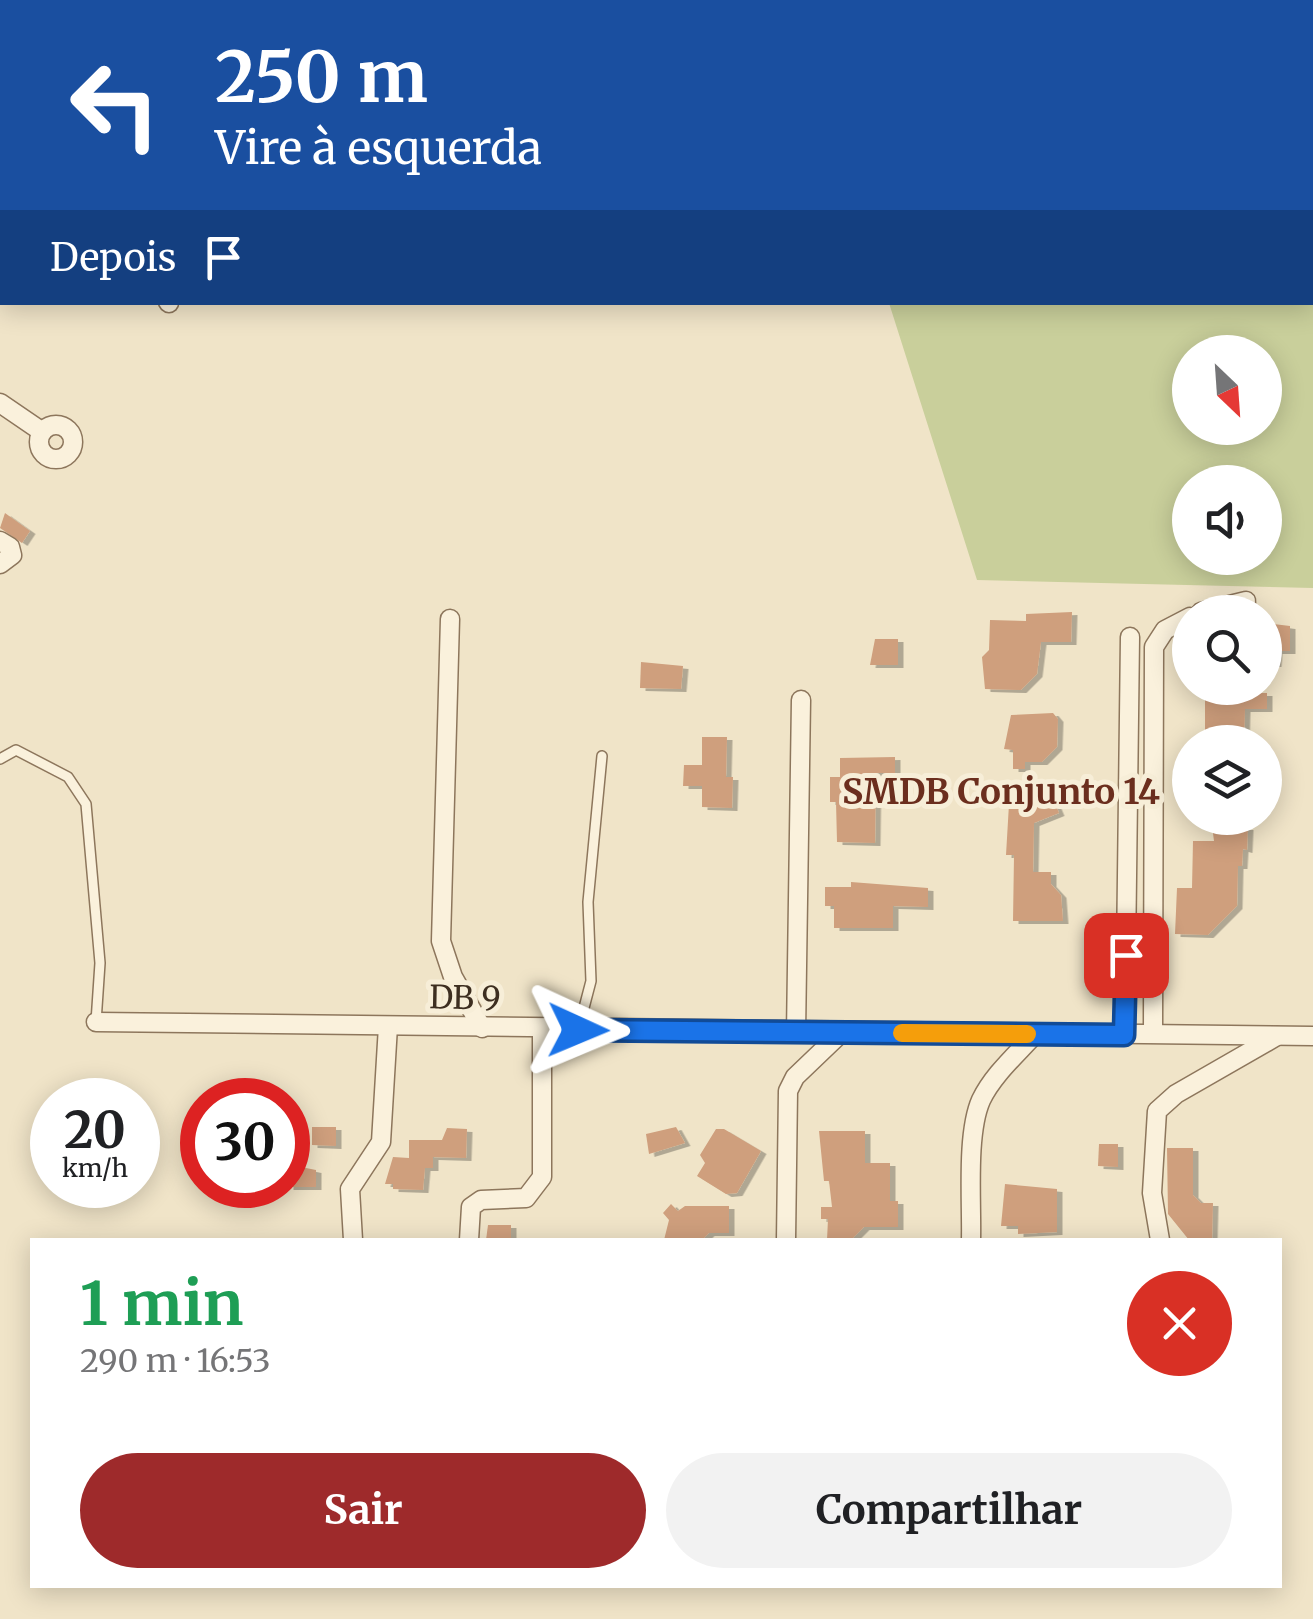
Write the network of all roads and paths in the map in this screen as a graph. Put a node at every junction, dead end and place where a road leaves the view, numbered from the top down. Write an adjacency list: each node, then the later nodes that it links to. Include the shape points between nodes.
1 (0, 402): 2 (street)
2 (42, 432)
3 (0, 541): 4 (street, via 12,550)
4 (2, 565)
5 (450, 619): 13 (street, via 441,941)
6 (1172, 626): 18 (street, via 1154,647)
7 (1130, 637): 20 (street)
8 (801, 700): 17 (street)
9 (602, 756): 15 (lane, via 588,902 592,967)
10 (0, 759): 11 (lane, via 16,750 28,755 68,777 86,804 100,964)
11 (96, 1022): 12 (street, DB 9)
12 (388, 1026): 13 (street, DB 9); 23 (street, via 381,1142 350,1189)
13 (482, 1028): 14 (street, DB 9)
14 (542, 1029): 15 (street, DB 9); 24 (street, via 542,1177 526,1198 481,1200 470,1208)
15 (578, 1030): 17 (street, DB 9)
16 (842, 1032): 17 (street, DB 9); 19 (street, DB 9); 25 (street, via 788,1091)
17 (796, 1033)
18 (1153, 1033): 20 (street, DB 9); 21 (street, DB 9)
19 (1035, 1034): 20 (street, DB 9); 26 (street, via 980,1101)
20 (1124, 1035)
21 (1277, 1036): 22 (street, DB 9); 27 (street, via 1157,1110 1152,1193)
22 (1313, 1036)
23 (353, 1238)
24 (469, 1238)
25 (786, 1238)
26 (971, 1238)
27 (1160, 1238)

